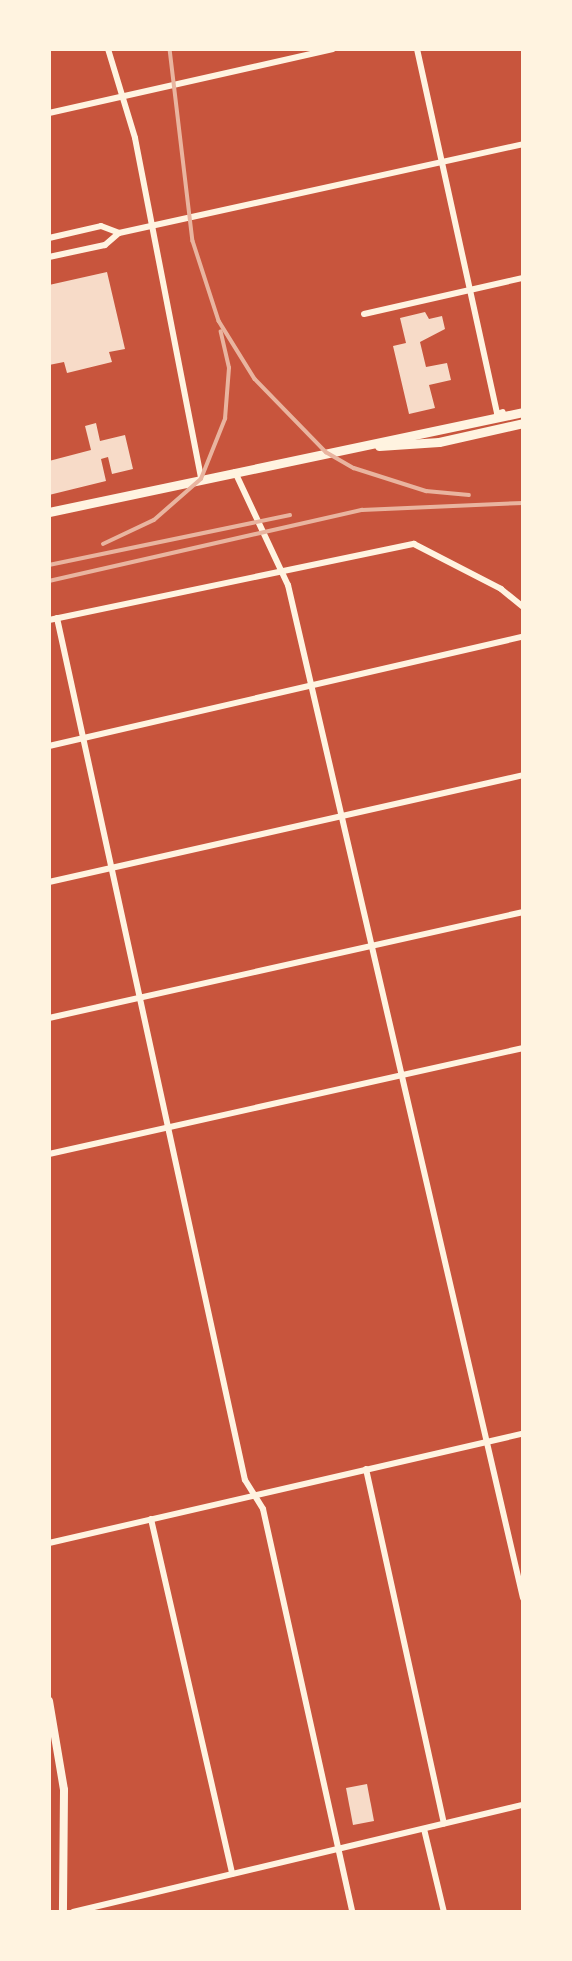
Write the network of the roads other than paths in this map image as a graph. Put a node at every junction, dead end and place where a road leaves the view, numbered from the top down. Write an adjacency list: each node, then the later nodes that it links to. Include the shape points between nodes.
1 (108, 49): 4 (street)
2 (333, 49): 4 (street)
3 (417, 49): 7 (street)
4 (122, 97): 5 (street); 8 (street)
5 (49, 113)
6 (523, 144): 7 (street)
7 (441, 163): 8 (street); 13 (street)
8 (150, 228): 9 (street); 20 (street)
9 (119, 233): 10 (street, via 101,226); 11 (street, via 105,245)
10 (49, 238)
11 (49, 257)
12 (523, 278): 13 (street)
13 (469, 290): 14 (street); 16 (street)
14 (364, 314)
15 (523, 410): 16 (main road)
16 (497, 414): 18 (main road)
17 (523, 423): 18 (main road, via 439,442)
18 (339, 449): 19 (main road)
19 (235, 472): 20 (main road); 22 (street)
20 (201, 479): 21 (main road)
21 (49, 512)
22 (281, 569): 23 (street, via 414,544 501,589); 24 (street); 26 (street)
23 (523, 607)
24 (53, 619): 27 (street)
25 (523, 637): 26 (street)
26 (310, 688): 27 (street); 30 (street)
27 (84, 738): 28 (street); 31 (street)
28 (49, 746)
29 (523, 775): 30 (street)
30 (339, 816): 31 (street); 34 (street)
31 (114, 868): 32 (street); 35 (street)
32 (49, 882)
33 (523, 912): 34 (street)
34 (369, 945): 35 (street); 38 (street)
35 (142, 997): 36 (street); 39 (street)
36 (49, 1018)
37 (523, 1048): 38 (street)
38 (399, 1076): 39 (street); 42 (street)
39 (169, 1127): 40 (street); 44 (street, via 245,1480)
40 (49, 1154)
41 (523, 1434): 42 (street)
42 (485, 1442): 43 (street); 47 (street)
43 (366, 1469): 44 (street); 50 (street)
44 (255, 1495): 45 (street); 52 (street, via 263,1508)
45 (151, 1519): 46 (street); 53 (street)
46 (49, 1543)
47 (523, 1598)
48 (49, 1701): 54 (street, via 64,1790)
49 (523, 1805): 50 (street)
50 (444, 1824): 51 (street)
51 (424, 1829): 52 (street); 57 (street)
52 (338, 1849): 53 (street); 56 (street)
53 (232, 1874): 55 (street)
54 (63, 1912)
55 (73, 1912)
56 (352, 1912)
57 (444, 1912)

